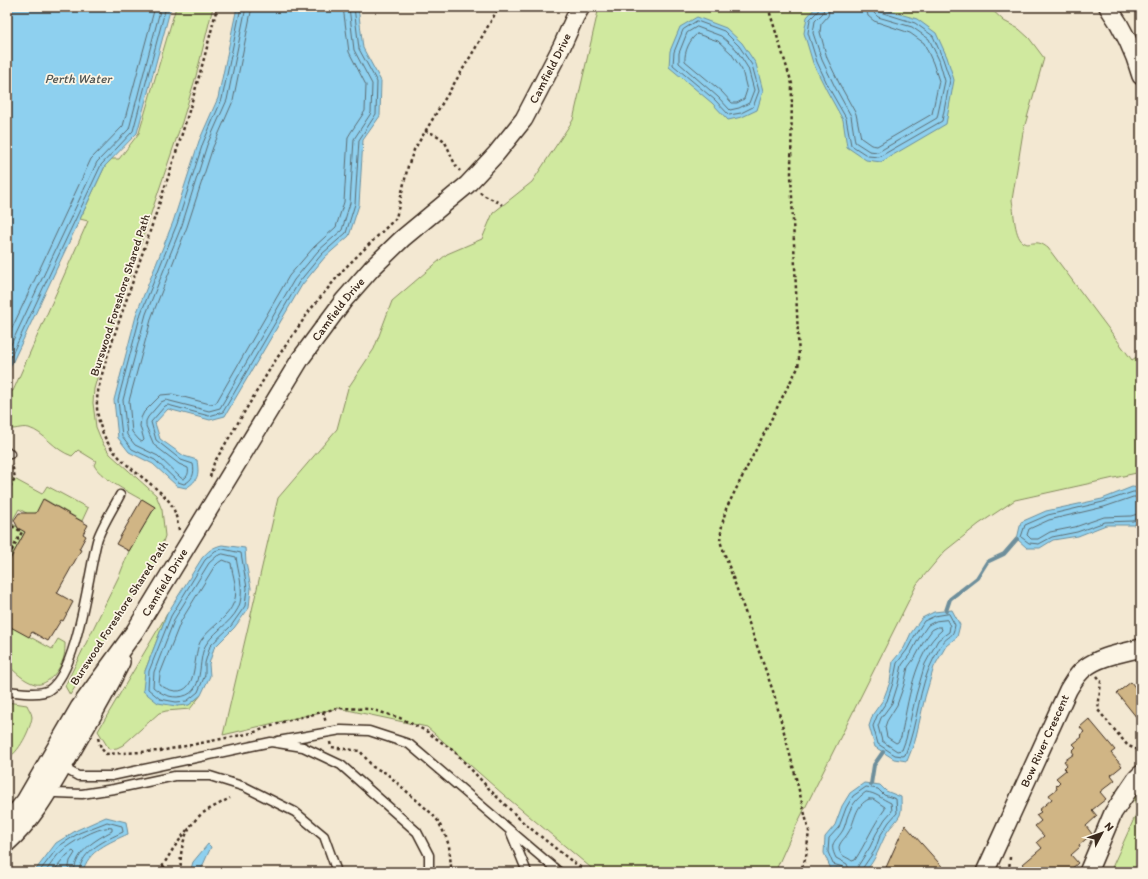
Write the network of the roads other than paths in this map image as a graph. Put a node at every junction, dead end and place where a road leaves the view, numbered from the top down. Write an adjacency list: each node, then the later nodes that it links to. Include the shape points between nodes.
1 (1108, 7): 3 (street, via 1129,42)
2 (577, 10): 8 (street, Camfield Drive, via 562,46 524,119 467,185 403,238 372,268 344,300 301,358 135,630 79,708)
3 (1141, 76)
4 (120, 495): 6 (lane, via 97,540 72,653 65,670 54,687 47,691)
5 (1141, 648): 18 (street, Bow River Crescent, via 1096,661 1076,676)
6 (7, 691)
7 (271, 742): 8 (lane, via 111,776 78,776); 12 (lane, via 341,730 369,731 408,744); 15 (lane, via 303,747 341,765 417,832 429,855)
8 (56, 763): 10 (street, Camfield Drive)
9 (1141, 774): 19 (street, via 1113,813)
10 (43, 785): 11 (street, Camfield Drive, via 25,801); 13 (street, Camfield Drive, via 29,820); 14 (lane, via 56,793 82,794 114,790 175,776 210,776 245,787 295,812 324,836)
11 (7, 823)
12 (510, 830): 16 (lane); 17 (lane)
13 (7, 843)
14 (337, 872)
15 (429, 872)
16 (527, 872)
17 (559, 872)
18 (984, 872)
19 (1088, 872)

